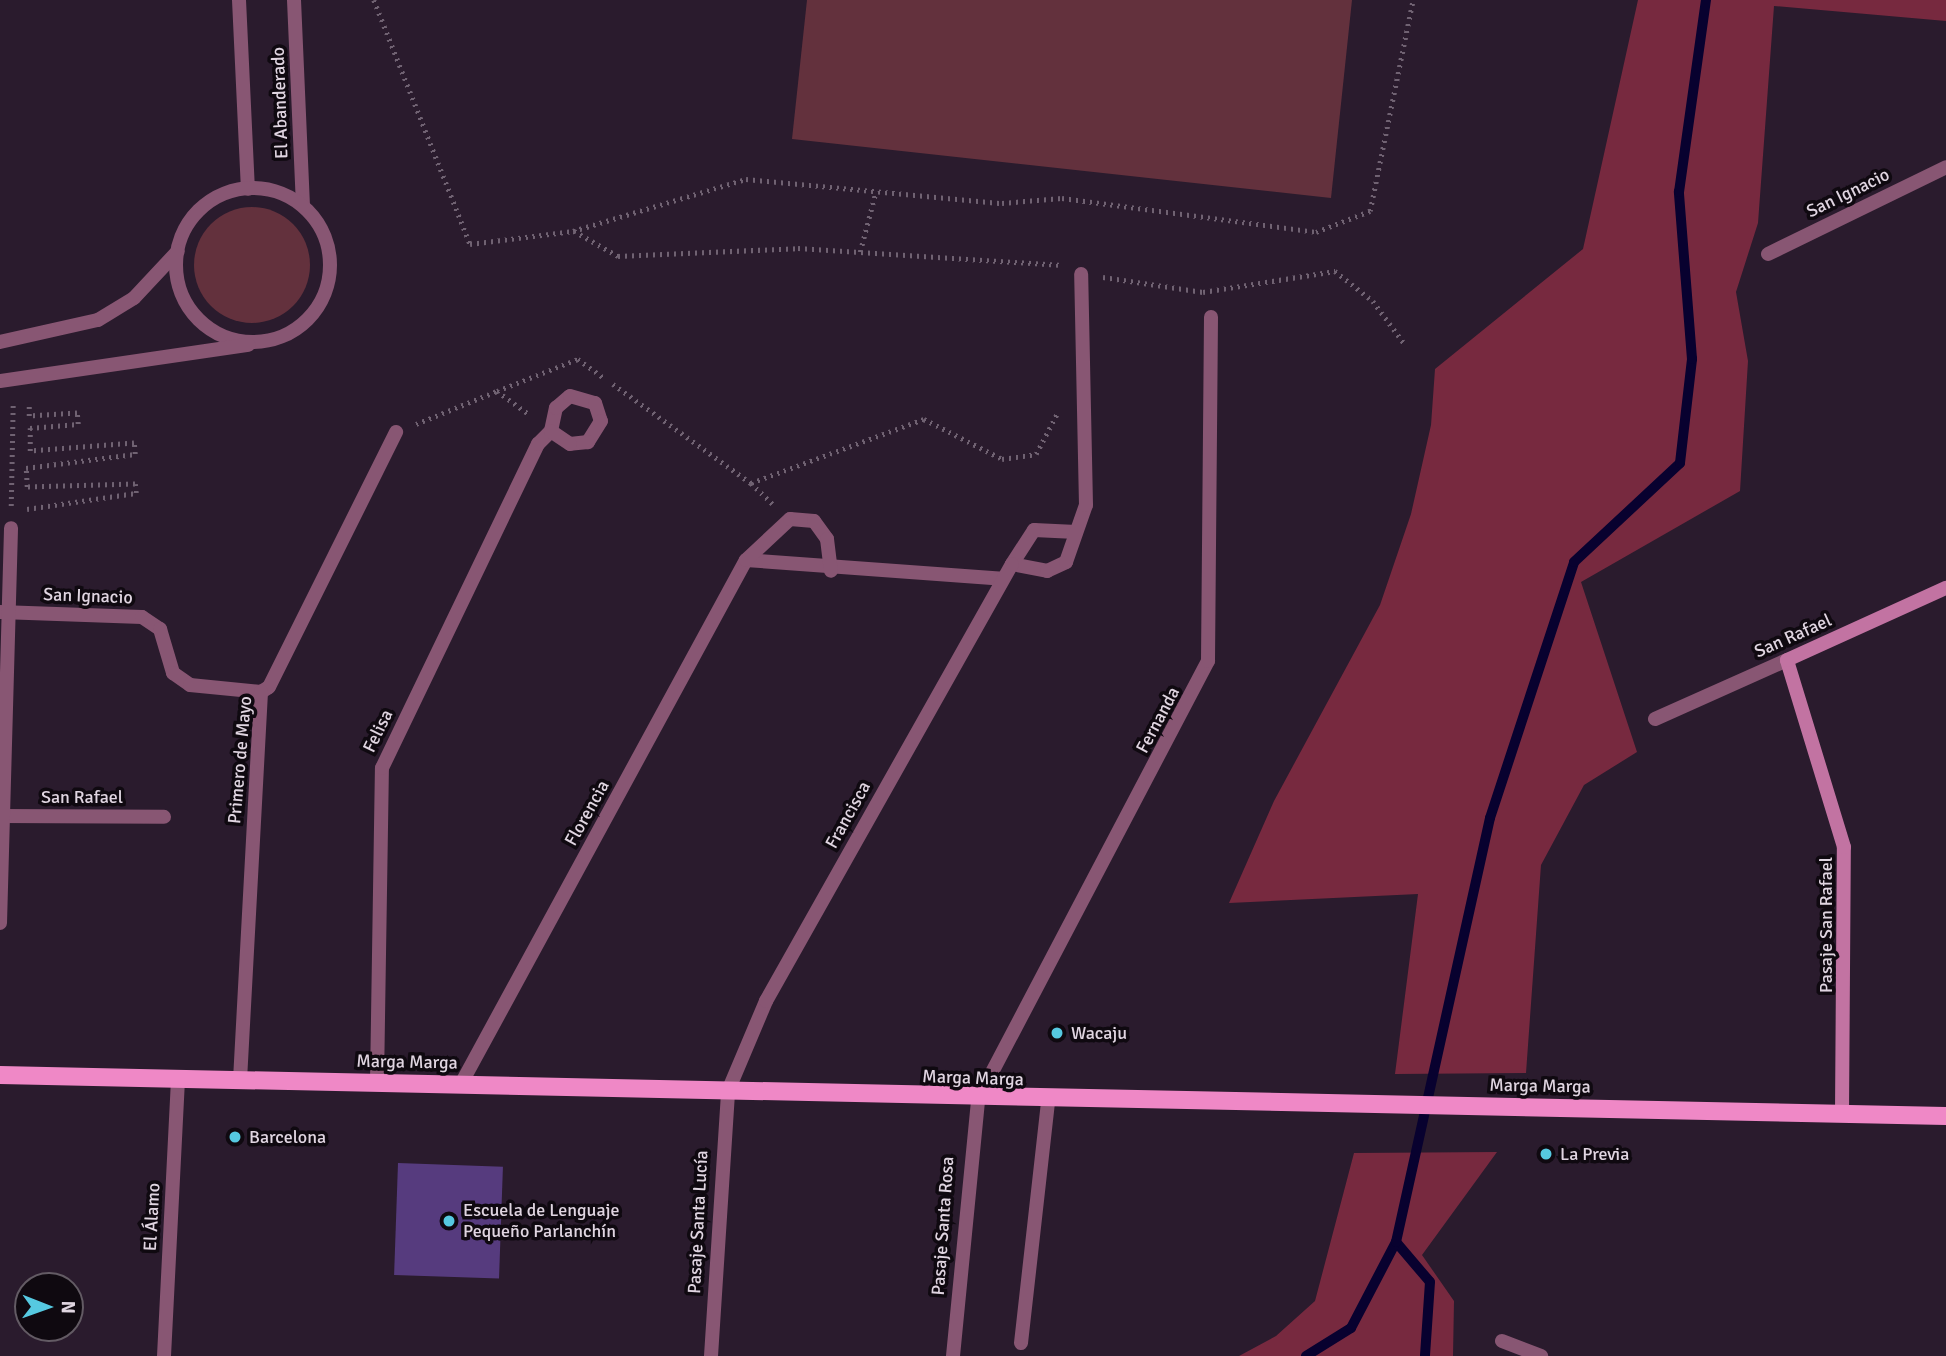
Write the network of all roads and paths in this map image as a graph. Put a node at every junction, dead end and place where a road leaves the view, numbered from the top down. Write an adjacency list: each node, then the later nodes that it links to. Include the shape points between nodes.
1 (239, 0): 6 (street, El Abanderado)
2 (294, 0): 8 (street, El Abanderado)
3 (374, 0): 9 (path, via 470,244)
4 (1413, 0): 7 (path, via 1370,211 1316,232 1062,198 1002,203)
5 (1946, 167): 12 (street, San Ignacio)
6 (247, 189): 8 (street, via 270,189); 10 (street, via 232,190 199,208)
7 (876, 191): 9 (path, via 746,179); 11 (path)
8 (303, 205): 17 (street, via 325,235 331,273 318,308 300,325)
9 (573, 231): 11 (path, via 618,256)
10 (178, 251): 15 (street, via 134,298 98,320); 17 (street, via 175,277 190,312 218,336)
11 (860, 252): 13 (path, via 1060,264)
12 (1768, 254)
13 (1081, 274): 16 (path, via 1203,292 1335,271 1373,301); 18 (street)
14 (1211, 317): 45 (street, Fernanda, via 1208,661)
15 (0, 342)
16 (1404, 343)
17 (255, 344): 19 (street)
18 (1082, 368): 20 (path, via 1036,454 1002,459 924,419 751,483 578,359); 26 (street, via 1086,505)
19 (0, 381)
20 (497, 391): 23 (path); 24 (path)
21 (29, 402): 25 (path, via 29,416 77,413 78,425 30,428 30,451 134,443 135,454 26,468 27,487 135,484 136,493 26,509)
22 (12, 404): 25 (path)
23 (551, 431): 42 (street, Felisa, via 538,444 382,768)
24 (396, 432): 34 (street, Primero de Mayo, via 269,687)
25 (11, 528): 32 (street)
26 (1076, 532): 28 (street, Francisca, via 1034,530); 28 (street, via 1058,568)
27 (746, 561): 29 (street); 29 (street, Florencia, via 790,519 814,521 827,539); 43 (street, Florencia)
28 (1012, 564): 30 (street, Francisca)
29 (831, 570): 30 (street)
30 (1002, 579): 44 (street, Francisca, via 766,1001)
31 (1946, 588): 33 (street, San Rafael)
32 (5, 612): 34 (street, San Ignacio, via 142,617 160,629 173,673 190,685); 36 (street)
33 (1787, 660): 35 (street, San Rafael); 47 (street, Pasaje San Rafael, via 1844,846)
34 (261, 692): 41 (street, Primero de Mayo)
35 (1655, 719)
36 (2, 816): 37 (street, San Rafael); 38 (street)
37 (164, 817)
38 (0, 923)
39 (0, 1074): 40 (main road, Marga Marga)
40 (178, 1080): 41 (main road, Marga Marga); 51 (street, El Álamo)
41 (240, 1080): 42 (main road, Marga Marga)
42 (377, 1082): 43 (main road, Marga Marga)
43 (461, 1084): 44 (main road, Marga Marga)
44 (727, 1091): 45 (main road, Marga Marga); 52 (street, Pasaje Santa Lucía)
45 (978, 1099): 46 (main road, Marga Marga); 53 (street, Pasaje Santa Rosa)
46 (1048, 1101): 47 (main road, Marga Marga); 50 (street)
47 (1842, 1113): 48 (main road, Marga Marga)
48 (1946, 1116)
49 (1502, 1341): 54 (street)
50 (1021, 1342)
51 (164, 1356)
52 (711, 1356)
53 (953, 1356)
54 (1541, 1356)

